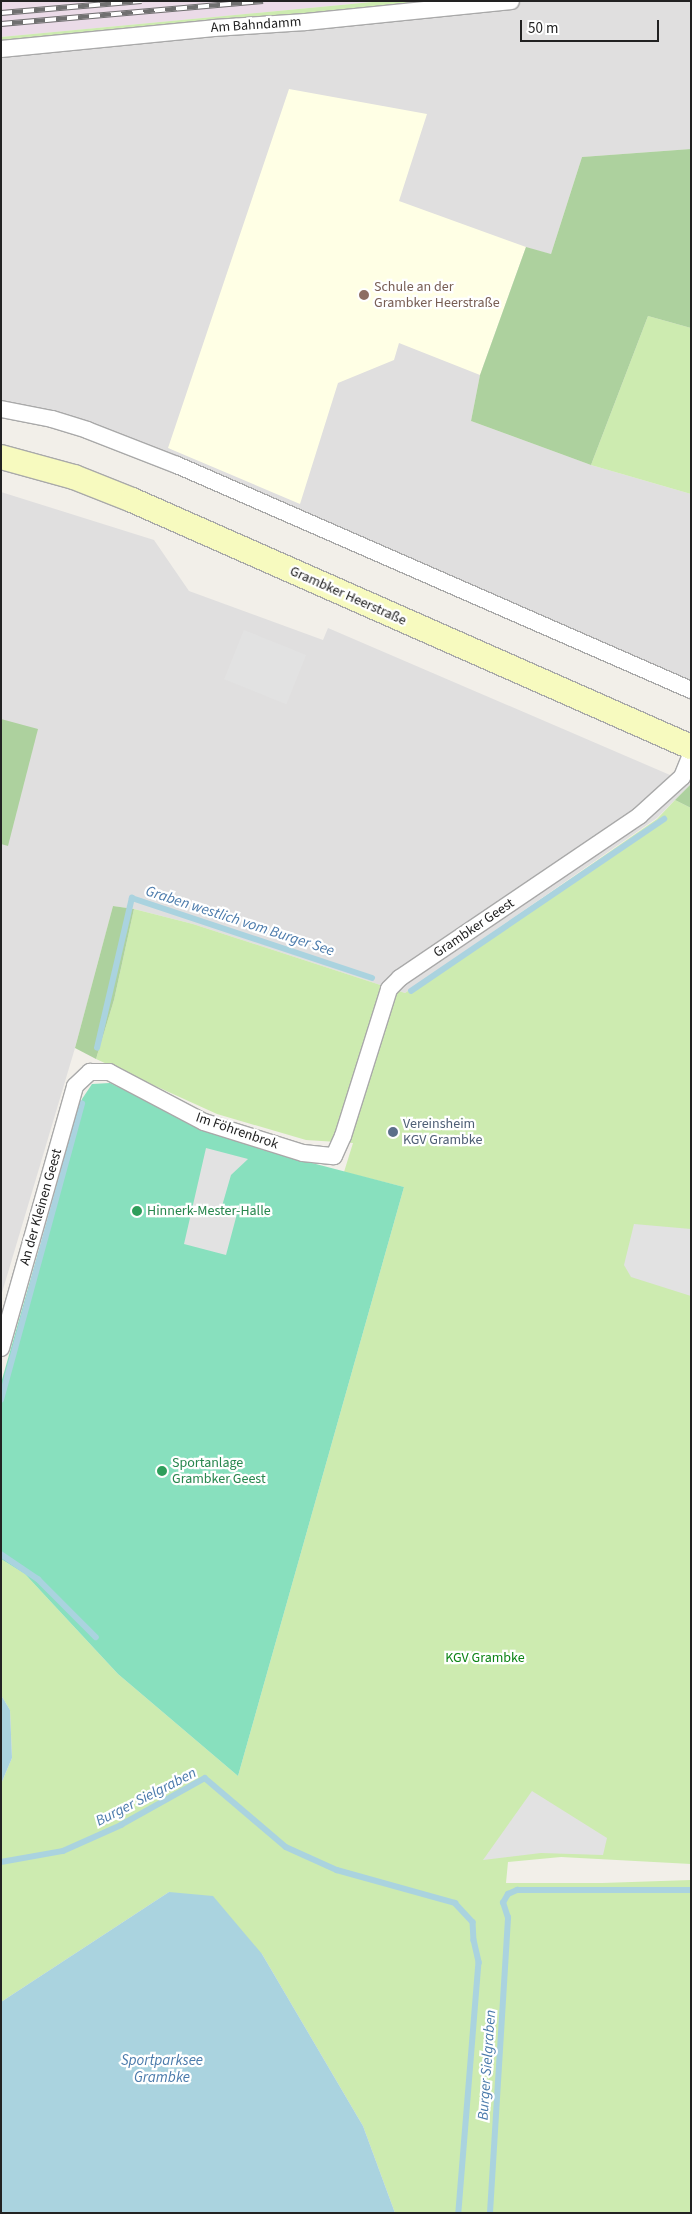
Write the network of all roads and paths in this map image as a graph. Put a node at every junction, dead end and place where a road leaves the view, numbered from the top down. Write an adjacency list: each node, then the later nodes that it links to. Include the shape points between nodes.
1 (511, 1): 2 (street, Am Bahndamm)
2 (1, 48)
3 (1, 409): 5 (street, via 87,430 177,465)
4 (1, 457): 6 (main road, Grambker Heerstraße, via 74,477 132,500)
5 (691, 690)
6 (691, 748)
7 (691, 755): 9 (street, Grambker Geest, via 682,777 639,816 400,978 389,989 344,1136)
8 (90, 1072): 9 (street, Im Föhrenbrok, via 109,1072 204,1122 303,1153); 10 (street, An der Kleinen Geest, via 75,1086)
9 (334, 1156)
10 (1, 1348)

